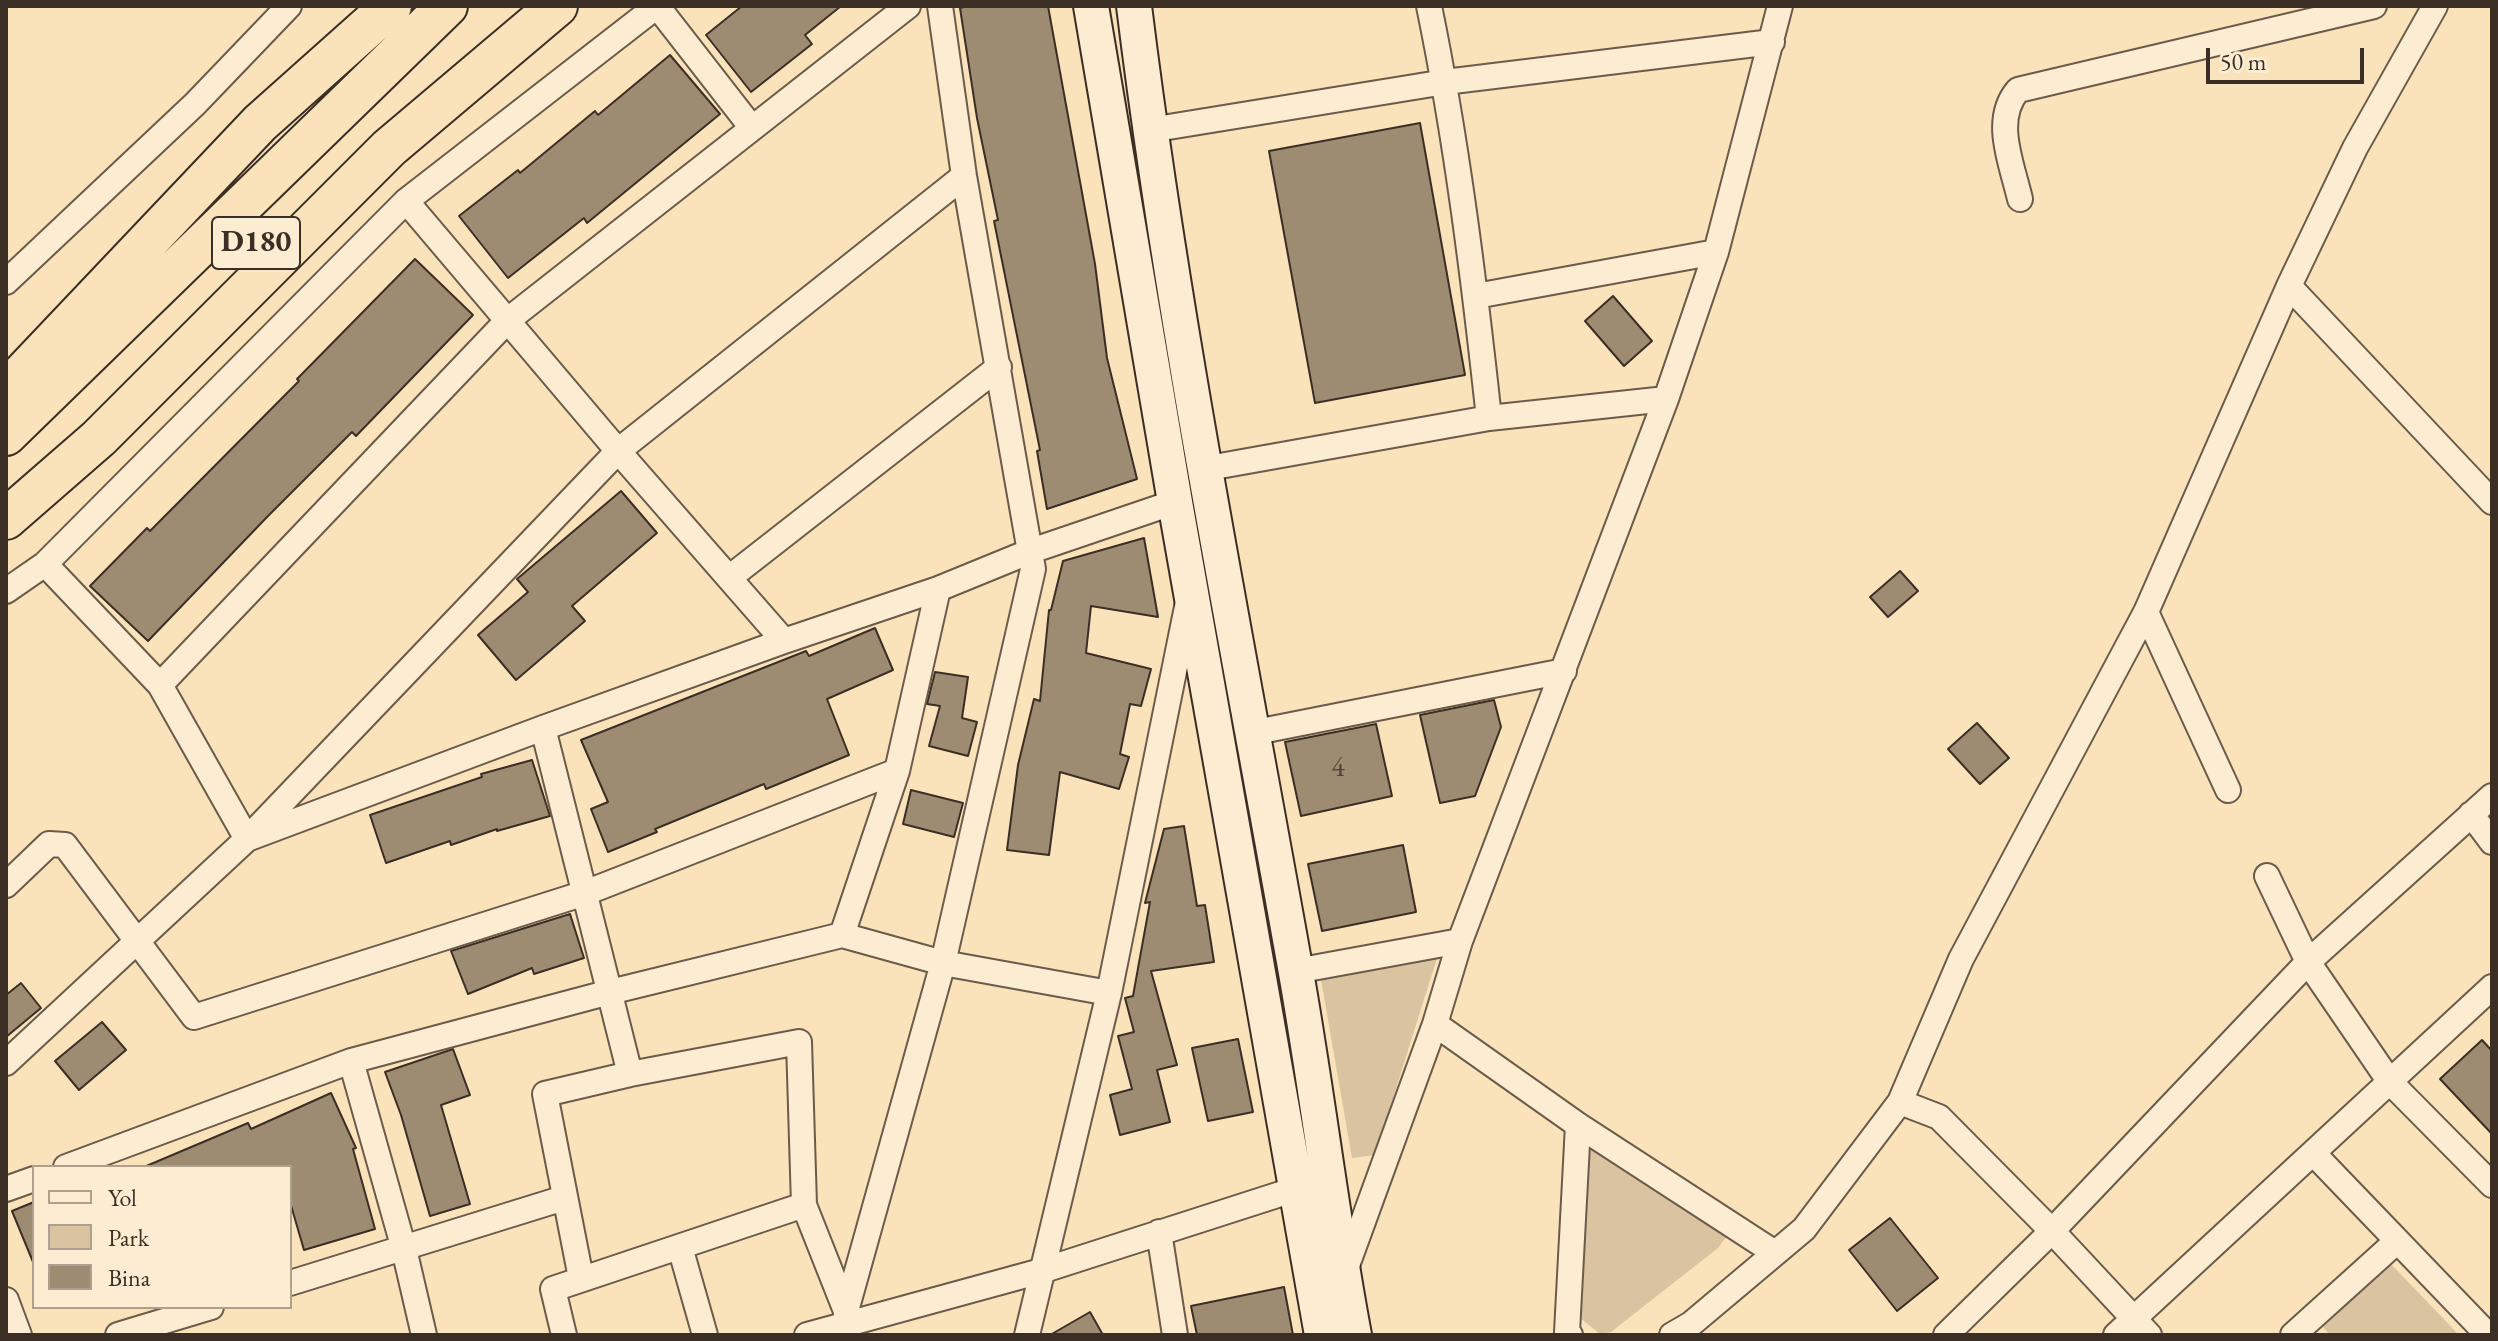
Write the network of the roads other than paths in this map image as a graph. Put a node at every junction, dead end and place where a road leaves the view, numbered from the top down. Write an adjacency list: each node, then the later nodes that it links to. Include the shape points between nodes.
1 (289, 6): 23 (street, via 195,104)
2 (391, 6): 28 (highway, via 260,123)
3 (447, 6): 31 (highway)
4 (517, 6): 34 (highway, D180, via 336,163)
5 (557, 6): 36 (highway, via 389,148 99,438)
6 (657, 6): 17 (street); 21 (street)
7 (908, 6): 17 (street)
8 (940, 6): 19 (street)
9 (1091, 6): 33 (main road)
10 (1134, 6): 18 (main road)
11 (1429, 6): 16 (street)
12 (1780, 6): 15 (street)
13 (2374, 6): 20 (street, via 2018,90 2007,103 2004,129)
14 (2435, 6): 24 (street, via 2355,148)
15 (1772, 42): 16 (street); 22 (street)
16 (1445, 82): 18 (street); 25 (street)
17 (752, 128): 26 (street)
18 (1150, 130): 33 (main road)
19 (964, 176): 27 (street); 32 (street)
20 (2020, 199)
21 (406, 201): 26 (street); 38 (street)
22 (1716, 252): 25 (street); 29 (street)
23 (6, 282)
24 (2289, 286): 35 (street); 43 (street)
25 (1476, 296): 30 (street)
26 (508, 320): 32 (street); 46 (street)
27 (999, 367): 37 (street); 39 (street)
28 (6, 391)
29 (1666, 399): 30 (street); 45 (street)
30 (1489, 418): 33 (street)
31 (6, 435)
32 (618, 451): 39 (street); 53 (street)
33 (1189, 485): 37 (street); 40 (main road); 48 (main road)
34 (6, 492)
35 (2492, 502)
36 (6, 519)
37 (1031, 551): 41 (street); 62 (street, via 1033,569)
38 (45, 564): 42 (street); 46 (street)
39 (729, 578): 44 (street)
40 (1191, 587): 65 (street); 79 (main road)
41 (938, 589): 44 (street); 49 (street)
42 (6, 591)
43 (2146, 612): 50 (street); 72 (street, via 1961,959)
44 (784, 641): 47 (street)
45 (1564, 671): 48 (street); 60 (street)
46 (160, 685): 53 (street)
47 (543, 728): 53 (street); 57 (street)
48 (1251, 733): 63 (main road)
49 (897, 771): 57 (street); 58 (street)
50 (2228, 790)
51 (2492, 796): 52 (street)
52 (2471, 814): 54 (street); 61 (street)
53 (247, 839): 59 (street)
54 (2492, 842)
55 (2267, 876): 61 (street)
56 (6, 885): 59 (street, via 49,844 65,845)
57 (585, 893): 59 (street, via 194,1017); 64 (street)
58 (842, 935): 62 (street); 64 (street)
59 (137, 940): 69 (street)
60 (1460, 941): 63 (street); 67 (street)
61 (2308, 962): 71 (street); 82 (street)
62 (943, 963): 65 (street); 94 (street)
63 (1296, 971): 89 (main road)
64 (610, 992): 68 (street); 70 (street)
65 (1109, 993): 88 (street)
66 (2488, 998): 71 (street)
67 (1435, 1024): 73 (street); 89 (street)
68 (351, 1061): 75 (street); 86 (street)
69 (6, 1063)
70 (630, 1074): 80 (street, via 545,1094); 81 (street, via 799,1042)
71 (2390, 1082): 74 (street); 77 (street)
72 (1900, 1102): 82 (street, via 1939,1117); 87 (street, via 1804,1229)
73 (1578, 1125): 87 (street); 109 (street)
74 (2314, 1154): 84 (street); 95 (street)
75 (71, 1165)
76 (32, 1180): 78 (street)
77 (2492, 1185)
78 (6, 1189)
79 (1296, 1189): 83 (street); 107 (main road)
80 (564, 1198): 86 (street); 90 (street)
81 (804, 1205): 85 (street); 94 (street)
82 (2052, 1231): 95 (street); 110 (street)
83 (1159, 1232): 88 (street); 106 (street)
84 (2396, 1242): 98 (street); 99 (street)
85 (680, 1247): 90 (street); 104 (street)
86 (404, 1249): 91 (street); 102 (street)
87 (1775, 1253): 97 (street)
88 (1041, 1271): 94 (street); 96 (street)
89 (1343, 1277): 108 (main road)
90 (581, 1278): 103 (street, via 553,1289)
91 (292, 1282)
92 (6, 1300): 100 (street)
93 (204, 1309): 101 (street)
94 (846, 1317): 105 (street)
95 (2142, 1326): 111 (street)
96 (1032, 1330)
97 (1687, 1331)
98 (2299, 1333)
99 (2489, 1334)
100 (19, 1335)
101 (118, 1335)
102 (424, 1335)
103 (564, 1335)
104 (705, 1335)
105 (807, 1335)
106 (1175, 1335)
107 (1322, 1335)
108 (1354, 1335)
109 (1570, 1335)
110 (1946, 1335)
111 (2116, 1335)

